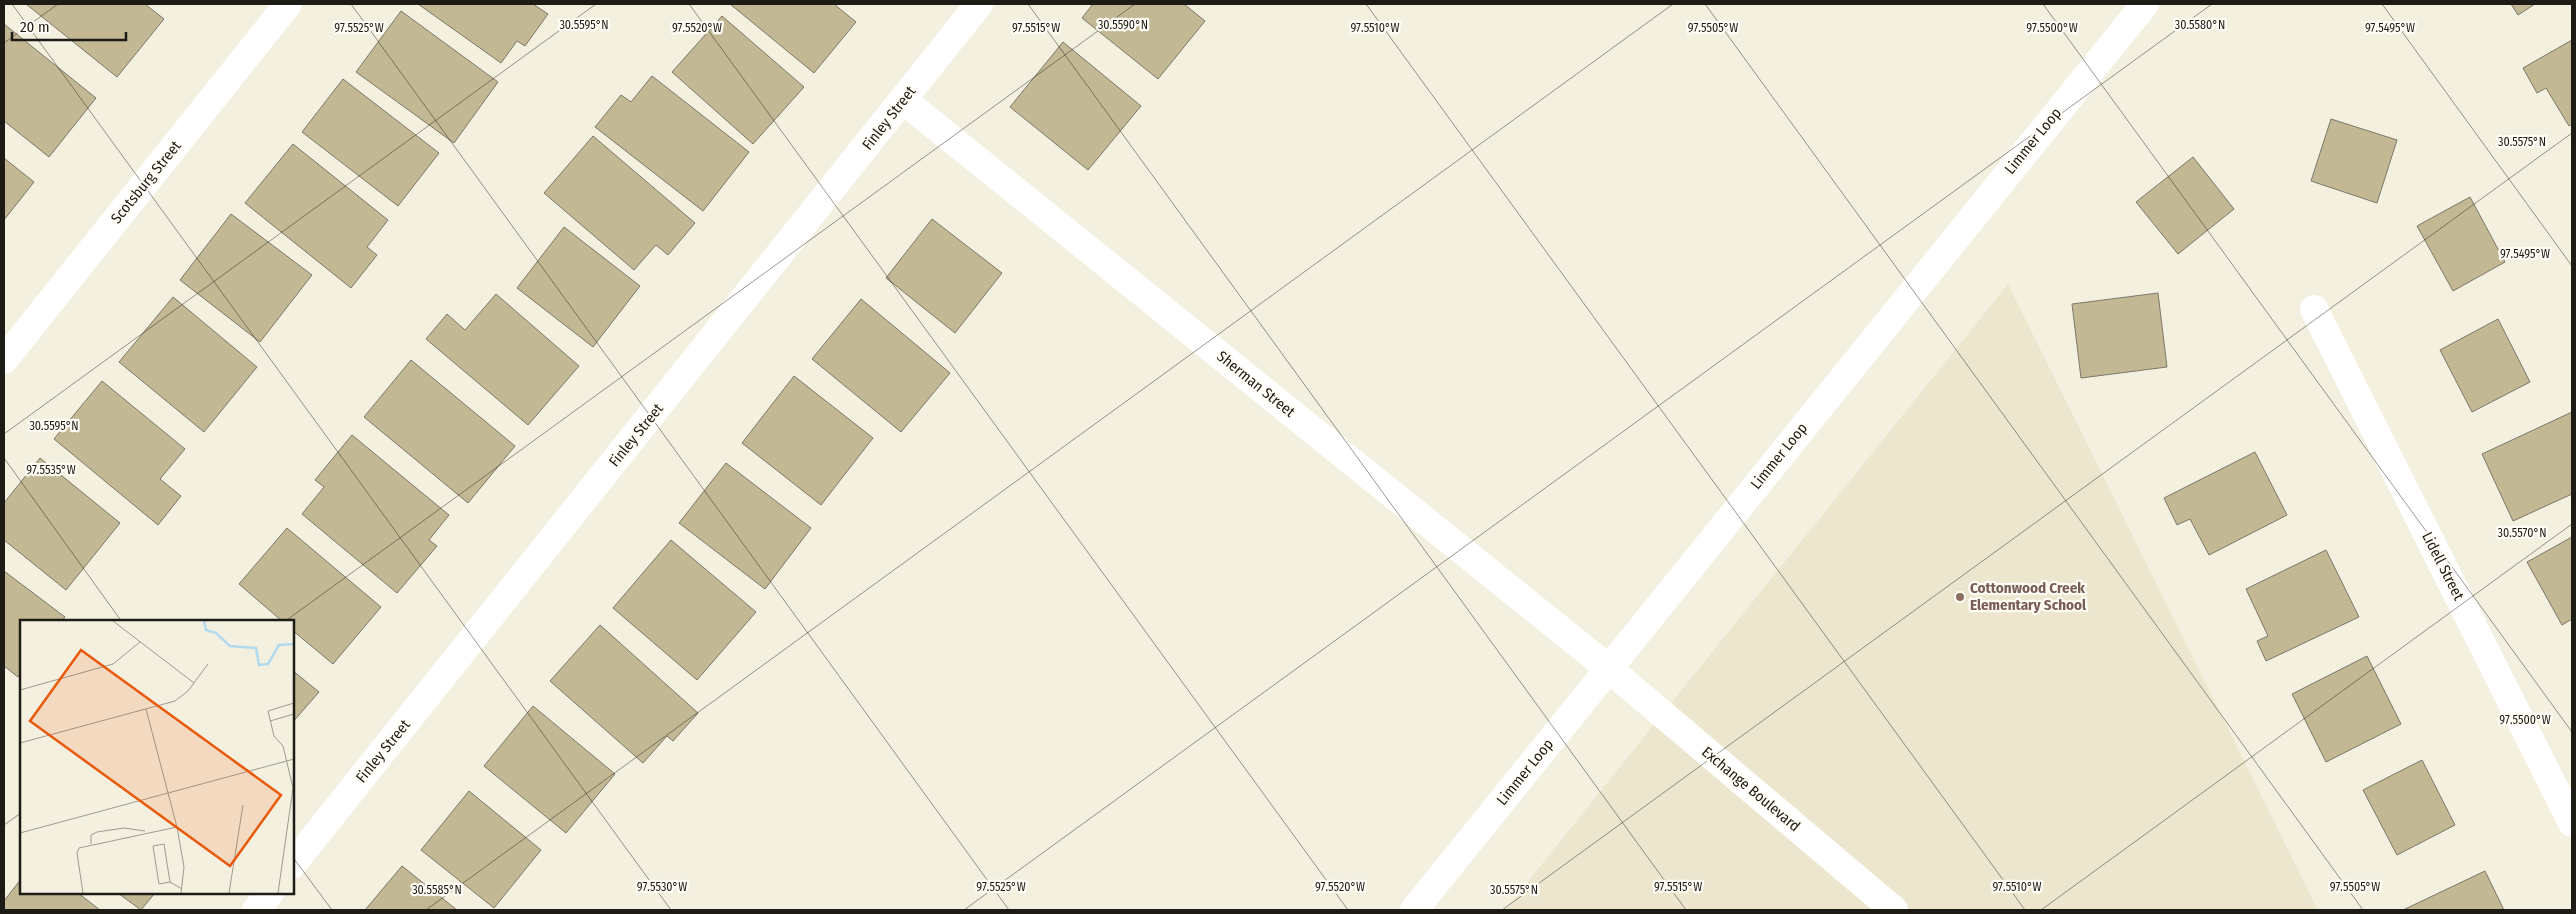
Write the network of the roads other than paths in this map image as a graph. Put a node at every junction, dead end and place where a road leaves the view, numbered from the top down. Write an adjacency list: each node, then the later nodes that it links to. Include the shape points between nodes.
1 (288, 4): 6 (street, Scotsburg Street)
2 (978, 4): 4 (street, Finley Street)
3 (2145, 4): 7 (street, Limmer Loop)
4 (903, 100): 7 (street, Sherman Street); 9 (street, Finley Street)
5 (2314, 309): 8 (street, Lidell Street)
6 (4, 360)
7 (1608, 668): 12 (street, Limmer Loop); 13 (street, Exchange Boulevard)
8 (2572, 823)
9 (294, 862)
10 (269, 894): 11 (street)
11 (256, 910)
12 (1414, 910)
13 (1894, 910)

